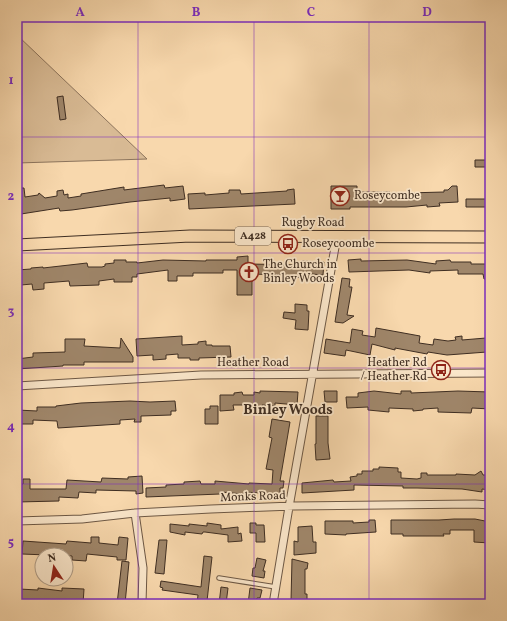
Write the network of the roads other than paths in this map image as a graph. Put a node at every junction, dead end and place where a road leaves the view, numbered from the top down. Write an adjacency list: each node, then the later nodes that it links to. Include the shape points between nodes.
1 (337, 236): 2 (main road, Rugby Road / A428); 3 (main road, Rugby Road / A428, via 190,236); 4 (street)
2 (490, 237)
3 (17, 245)
4 (313, 373): 5 (street, Heather Road); 6 (street, Heather Road, via 200,375); 8 (street)
5 (490, 373)
6 (17, 386)
7 (490, 505): 8 (street, Monks Road)
8 (288, 507): 9 (street, Monks Road); 12 (street)
9 (135, 513): 10 (street, Monks Road, via 82,519); 13 (street, via 143,568)
10 (17, 521)
11 (219, 578): 12 (lane)
12 (276, 587): 14 (street)
13 (142, 604)
14 (273, 604)

